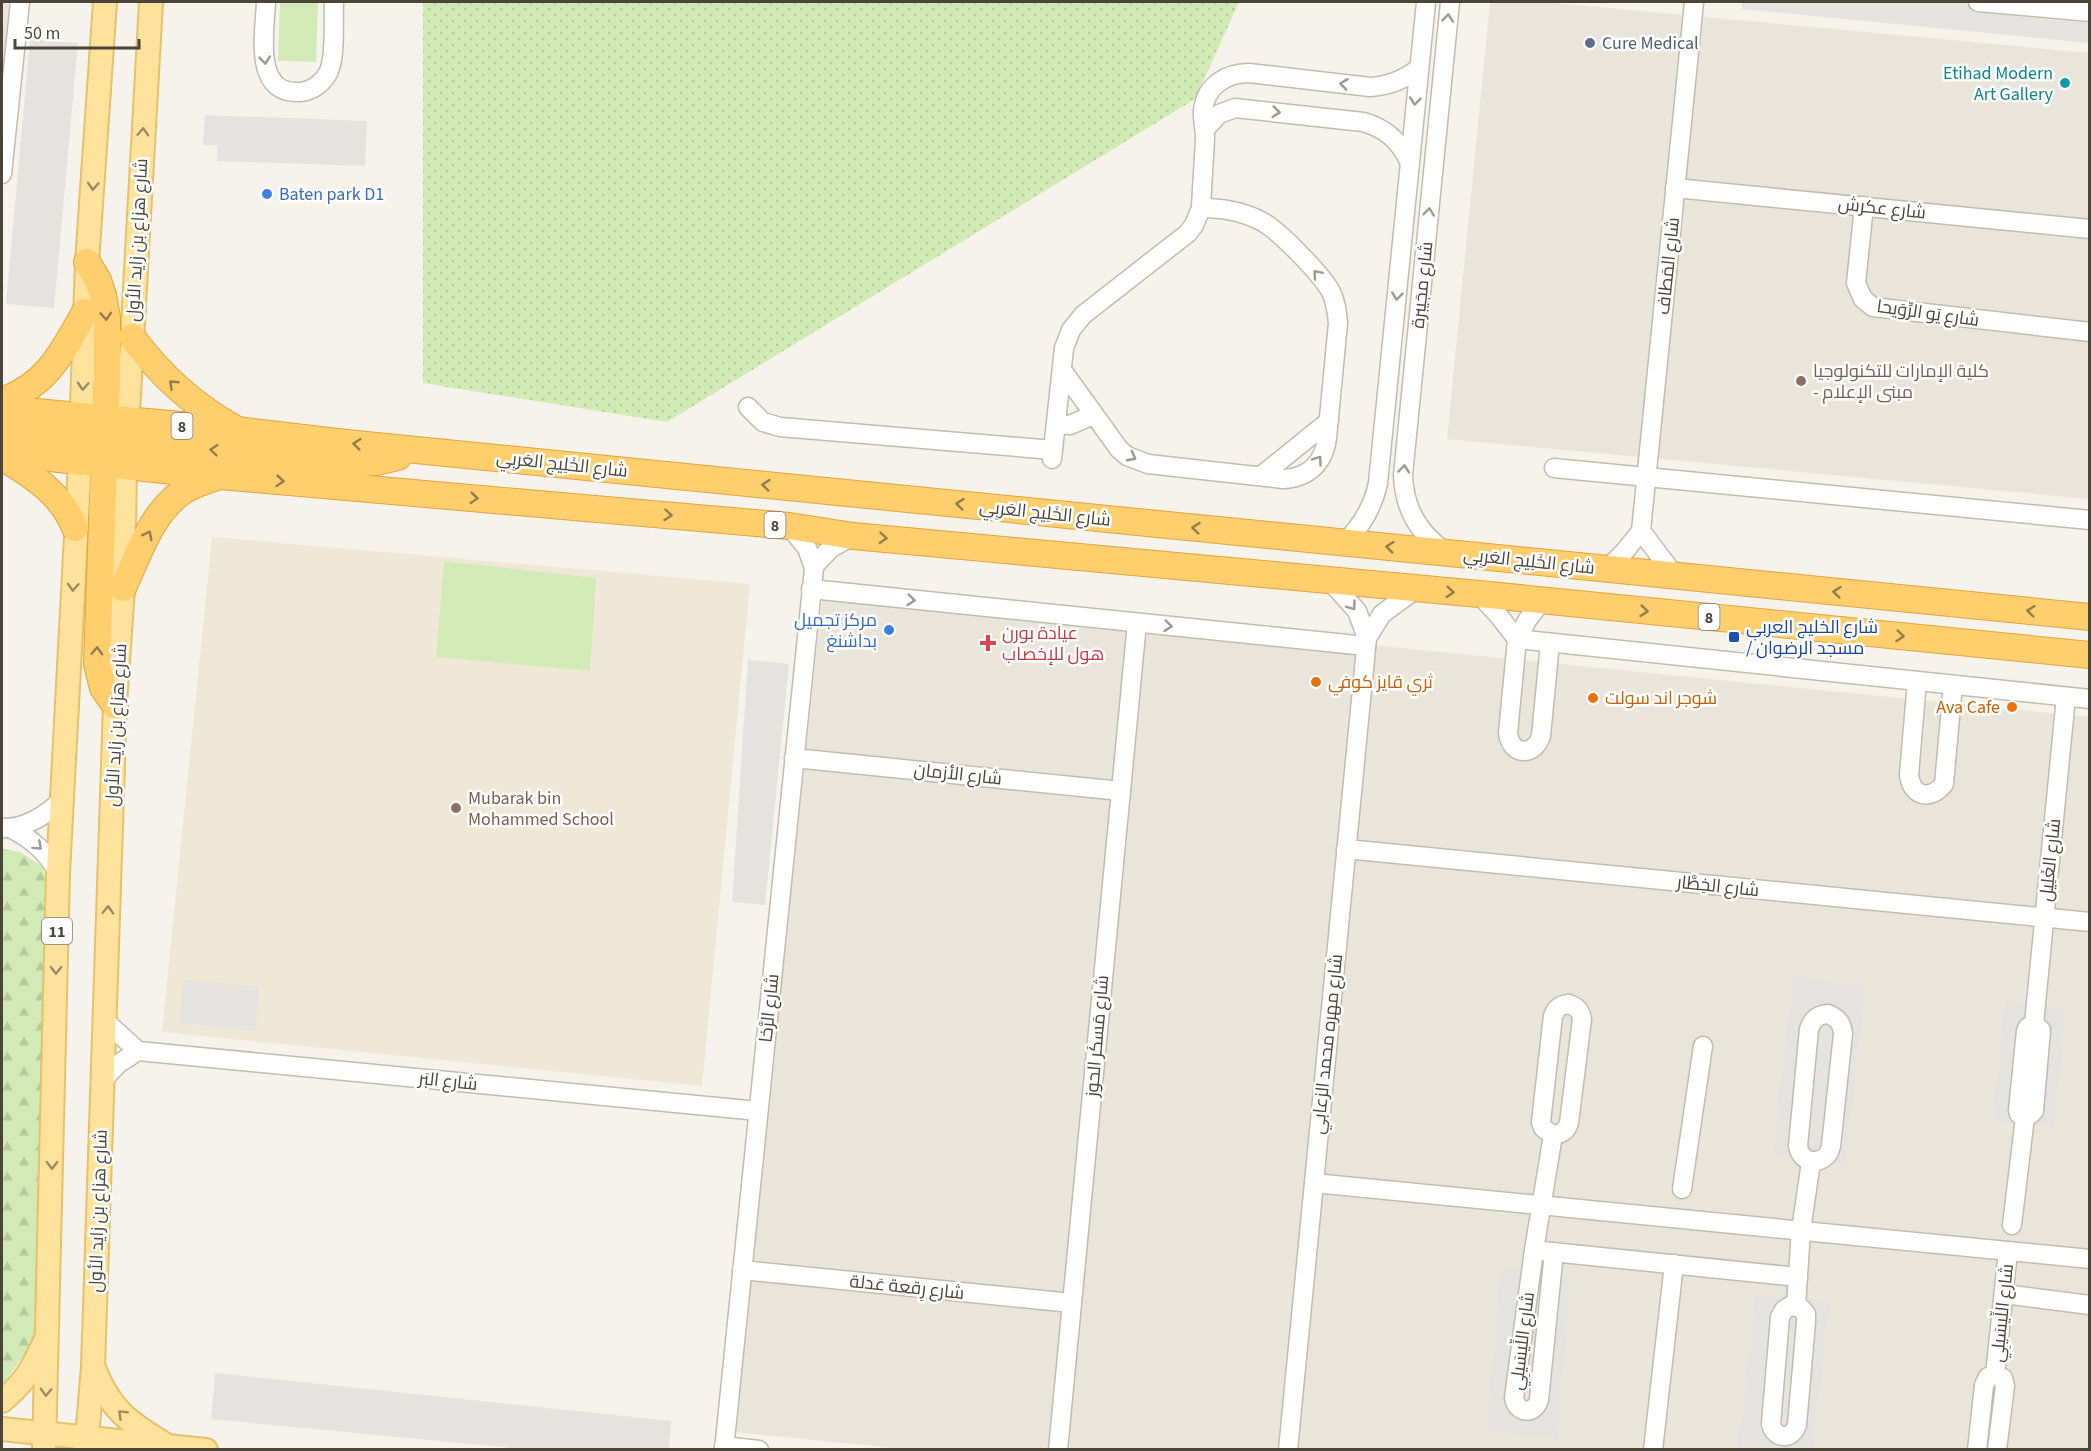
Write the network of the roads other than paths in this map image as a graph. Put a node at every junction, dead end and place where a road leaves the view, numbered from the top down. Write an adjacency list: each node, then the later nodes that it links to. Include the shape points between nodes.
1 (20, 2): 14 (street)
2 (105, 2): 23 (main road, شارع هزاع بن زايد الأول / 11, one-way to 23)
3 (151, 2): 26 (main road, شارع هزاع بن زايد الأول / 11, one-way to 3)
4 (266, 2): 5 (street, one-way to 5, via 265,68 278,86 301,92 317,86 331,65)
5 (334, 2)
6 (1426, 2): 12 (street, شارع مجَيبرة)
7 (1450, 2): 49 (street, شارع مجَيبرة, one-way to 7, via 1416,522 1407,503 1403,475)
8 (1694, 2): 19 (street, شارع المَطاف)
9 (1978, 2): 10 (street)
10 (2004, 3): 11 (street)
11 (2090, 12)
12 (1419, 68): 13 (street, one-way to 13, via 1391,84 1370,87 1260,73); 17 (street, شارع مجَيبرة, one-way to 17)
13 (1231, 75): 15 (street, via 1226,91); 16 (street, via 1216,84 1205,100)
14 (6, 95): 18 (street)
15 (1235, 108): 16 (street, via 1219,114); 17 (street, one-way to 17, via 1371,124 1394,138)
16 (1205, 129): 21 (street)
17 (1409, 161): 48 (street, شارع مجَيبرة, one-way to 48, via 1378,483 1368,513)
18 (2, 174)
19 (1675, 188): 20 (street, شارع عكرش); 42 (street, شارع المَطاف)
20 (1864, 206): 22 (street, شارع عكرش); 25 (street, شارع يَو الرِّوَيحا, via 1856,283 1863,299 1874,307)
21 (1201, 208): 27 (street, via 1188,232 1083,315 1067,339); 32 (street, one-way to 21, via 1338,323 1336,304 1326,283 1263,221 1226,210)
22 (2090, 228)
23 (87, 262): 24 (main road, شارع هزاع بن زايد الأول / 11); 36 (highway, one-way to 36, via 106,306)
24 (85, 312): 28 (highway, via 50,370 27,390); 36 (main road, شارع هزاع بن زايد الأول / 11, one-way to 36)
25 (2090, 332)
26 (132, 337): 34 (highway, one-way to 26, via 173,384); 36 (main road, شارع هزاع بن زايد الأول / 11)
27 (1062, 370): 31 (street); 33 (street)
28 (2, 401)
29 (748, 407): 33 (street, via 762,422 780,427 1053,454)
30 (2, 409): 36 (highway, شارع الخَلِيج العَربِي / 8)
31 (1094, 415): 33 (street, via 1070,425); 41 (street, one-way to 41, via 1119,449 1137,461)
32 (1329, 421): 41 (street); 41 (street, one-way to 32, via 1299,477 1312,469 1323,455)
33 (1056, 424)
34 (237, 430): 36 (highway, شارع الخَلِيج العَربِي / 8); 37 (highway, شارع الخَلِيج العَربِي / 8, one-way to 34)
35 (2, 432): 36 (highway)
36 (103, 442): 37 (highway, one-way to 36, via 398,458 360,463); 38 (highway, شارع الخَلِيج العَربِي / 8); 40 (highway, شارع الخَلِيج العَربِي / 8); 45 (main road, شارع هزاع بن زايد الأول / 11); 54 (main road, شارع هزاع بن زايد الأول / 11); 69 (highway, one-way to 36, via 103,688 97,664)
37 (417, 450): 48 (highway, شارع الخَلِيج العَربِي / 8, one-way to 37)
38 (2, 455): 45 (highway, via 47,487 64,506)
39 (1554, 468): 42 (street)
40 (221, 476): 44 (highway, شارع الخَلِيج العَربِي / 8, one-way to 44); 54 (highway, one-way to 40, via 155,522 172,500 192,486)
41 (1260, 476)
42 (1647, 478): 43 (street); 46 (street, شارع المَطاف)
43 (2090, 520)
44 (789, 526): 47 (highway, شارع الخَلِيج العَربِي / 8); 50 (street, via 807,549)
45 (75, 528): 72 (main road, شارع هزاع بن زايد الأول / 11, one-way to 72)
46 (1641, 531): 51 (street); 52 (street)
47 (853, 536): 50 (street, via 831,548); 53 (highway, شارع الخَلِيج العَربِي / 8, one-way to 53)
48 (1344, 543): 49 (highway, شارع الخَلِيج العَربِي / 8, one-way to 48)
49 (1448, 553): 51 (highway, شارع الخَلِيج العَربِي / 8)
50 (814, 566): 55 (street, شارع الرَّخا)
51 (1607, 569): 52 (highway, شارع الخَلِيج العَربِي / 8)
52 (1675, 576): 59 (highway, شارع الخَلِيج العَربِي / 8, one-way to 52)
53 (1329, 580): 56 (highway, شارع الخَلِيج العَربِي / 8); 62 (street, شارع مهره محمد الزعابي, one-way to 62, via 1357,611)
54 (123, 588): 69 (main road, شارع هزاع بن زايد الأول / 11)
55 (811, 589): 60 (street, one-way to 60); 70 (street, شارع الرَّخا)
56 (1416, 589): 57 (highway, شارع الخَلِيج العَربِي / 8, one-way to 57); 62 (street, شارع مهره محمد الزعابي, via 1383,614)
57 (1479, 594): 58 (highway, شارع الخَلِيج العَربِي / 8); 61 (street)
58 (1542, 601): 61 (street); 64 (highway, شارع الخَلِيج العَربِي / 8, one-way to 64)
59 (2090, 617)
60 (1137, 623): 62 (street, one-way to 62); 71 (street, شارع مَسكَر الحوز)
61 (1517, 639): 63 (street); 63 (street, via 1508,733 1513,747 1520,751 1534,748 1541,736)
62 (1366, 642): 74 (street, شارع مهره محمد الزعابي)
63 (1550, 643): 65 (street)
64 (2090, 655)
65 (1917, 681): 66 (street); 66 (street, via 1909,775 1910,784 1922,795 1931,795 1944,784)
66 (1953, 685): 67 (street)
67 (2066, 697): 68 (street); 76 (street, شارع الغَلِيل)
68 (2090, 699)
69 (115, 705): 78 (main road, شارع هزاع بن زايد الأول / 11, one-way to 69)
70 (795, 758): 71 (street, شارع الأزمان); 82 (street, شارع الرَّخا)
71 (1120, 791): 98 (street, شارع مَسكَر الحوز)
72 (62, 800): 73 (street, via 38,818); 75 (main road, شارع هزاع بن زايد الأول / 11)
73 (6, 828): 75 (street, one-way to 75, via 38,846)
74 (1346, 849): 76 (street, شارع الخِطَّار); 85 (street, شارع مهره محمد الزعابي)
75 (58, 872): 101 (main road, شارع هزاع بن زايد الأول / 11, one-way to 101)
76 (2044, 918): 77 (street, شارع الخِطَّار); 88 (street, شارع الغَلِيل, via 2034,1024 2041,1030 2034,1111 2025,1117)
77 (2090, 922)
78 (104, 1020): 80 (street); 81 (main road, شارع هزاع بن زايد الأول / 11)
79 (1703, 1046): 86 (street)
80 (138, 1051): 81 (street); 82 (street, شارع البَر)
81 (102, 1081): 102 (main road, شارع هزاع بن زايد الأول / 11)
82 (758, 1111): 95 (street, شارع الرَّخا)
83 (1553, 1135): 83 (street, via 1566,1130 1569,1123 1578,1053 1582,1018 1575,1006 1569,1004 1556,1009 1553,1016 1541,1122); 87 (street, شارع اللِّيسَيلِي)
84 (1811, 1162): 84 (street, via 1822,1160 1831,1146 1843,1034 1842,1025 1828,1014 1812,1021 1809,1029 1798,1146 1802,1156); 89 (street)
85 (1314, 1183): 87 (street, شارع اللِّيسَيلِي); 113 (street, شارع مهره محمد الزعابي)
86 (1682, 1189)
87 (1541, 1205): 89 (street, شارع اللِّيسَيلِي); 90 (street, شارع اللِّيسَيلِي)
88 (2012, 1225)
89 (1801, 1230): 91 (street, شارع اللِّيسَيلِي); 96 (street)
90 (1534, 1250): 92 (street); 92 (street, شارع اللِّيسَيلِي, via 1514,1398 1515,1405 1526,1412 1537,1406 1539,1400)
91 (2008, 1251): 93 (street, شارع اللِّيسَيلِي); 97 (street, شارع اللِّيسَيلِي)
92 (1554, 1252): 94 (street)
93 (2090, 1258)
94 (1674, 1264): 96 (street); 114 (street)
95 (742, 1270): 98 (street, شارع رِقعة عَدلة); 109 (street, شارع الرَّخا)
96 (1798, 1277): 100 (street)
97 (2004, 1294): 99 (street); 103 (street, شارع اللِّيسَيلِي)
98 (1072, 1303): 112 (street, شارع مَسكَر الحوز)
99 (2090, 1305)
100 (1796, 1306): 100 (street, via 1806,1314 1797,1425 1795,1431 1784,1437 1777,1435 1771,1424 1780,1317 1784,1310)
101 (48, 1334): 104 (main road, via 30,1372); 106 (main road, شارع هزاع بن زايد الأول / 11, one-way to 106)
102 (93, 1367): 107 (main road, شارع هزاع بن زايد الأول / 11); 108 (main road, one-way to 102, via 117,1409 102,1389)
103 (1995, 1375): 115 (street, شارع اللِّيسَيلِي, via 1988,1377 1984,1385); 116 (street, شارع اللِّيسَيلِي, via 2002,1378 2005,1386)
104 (2, 1401)
105 (2, 1429): 106 (main road)
106 (45, 1442): 107 (main road)
107 (87, 1444): 108 (main road)
108 (167, 1446): 110 (main road)
109 (724, 1448): 111 (street)
110 (206, 1449)
111 (759, 1449)
112 (1058, 1449)
113 (1288, 1449)
114 (1653, 1449)
115 (1977, 1449)
116 (1997, 1449)

